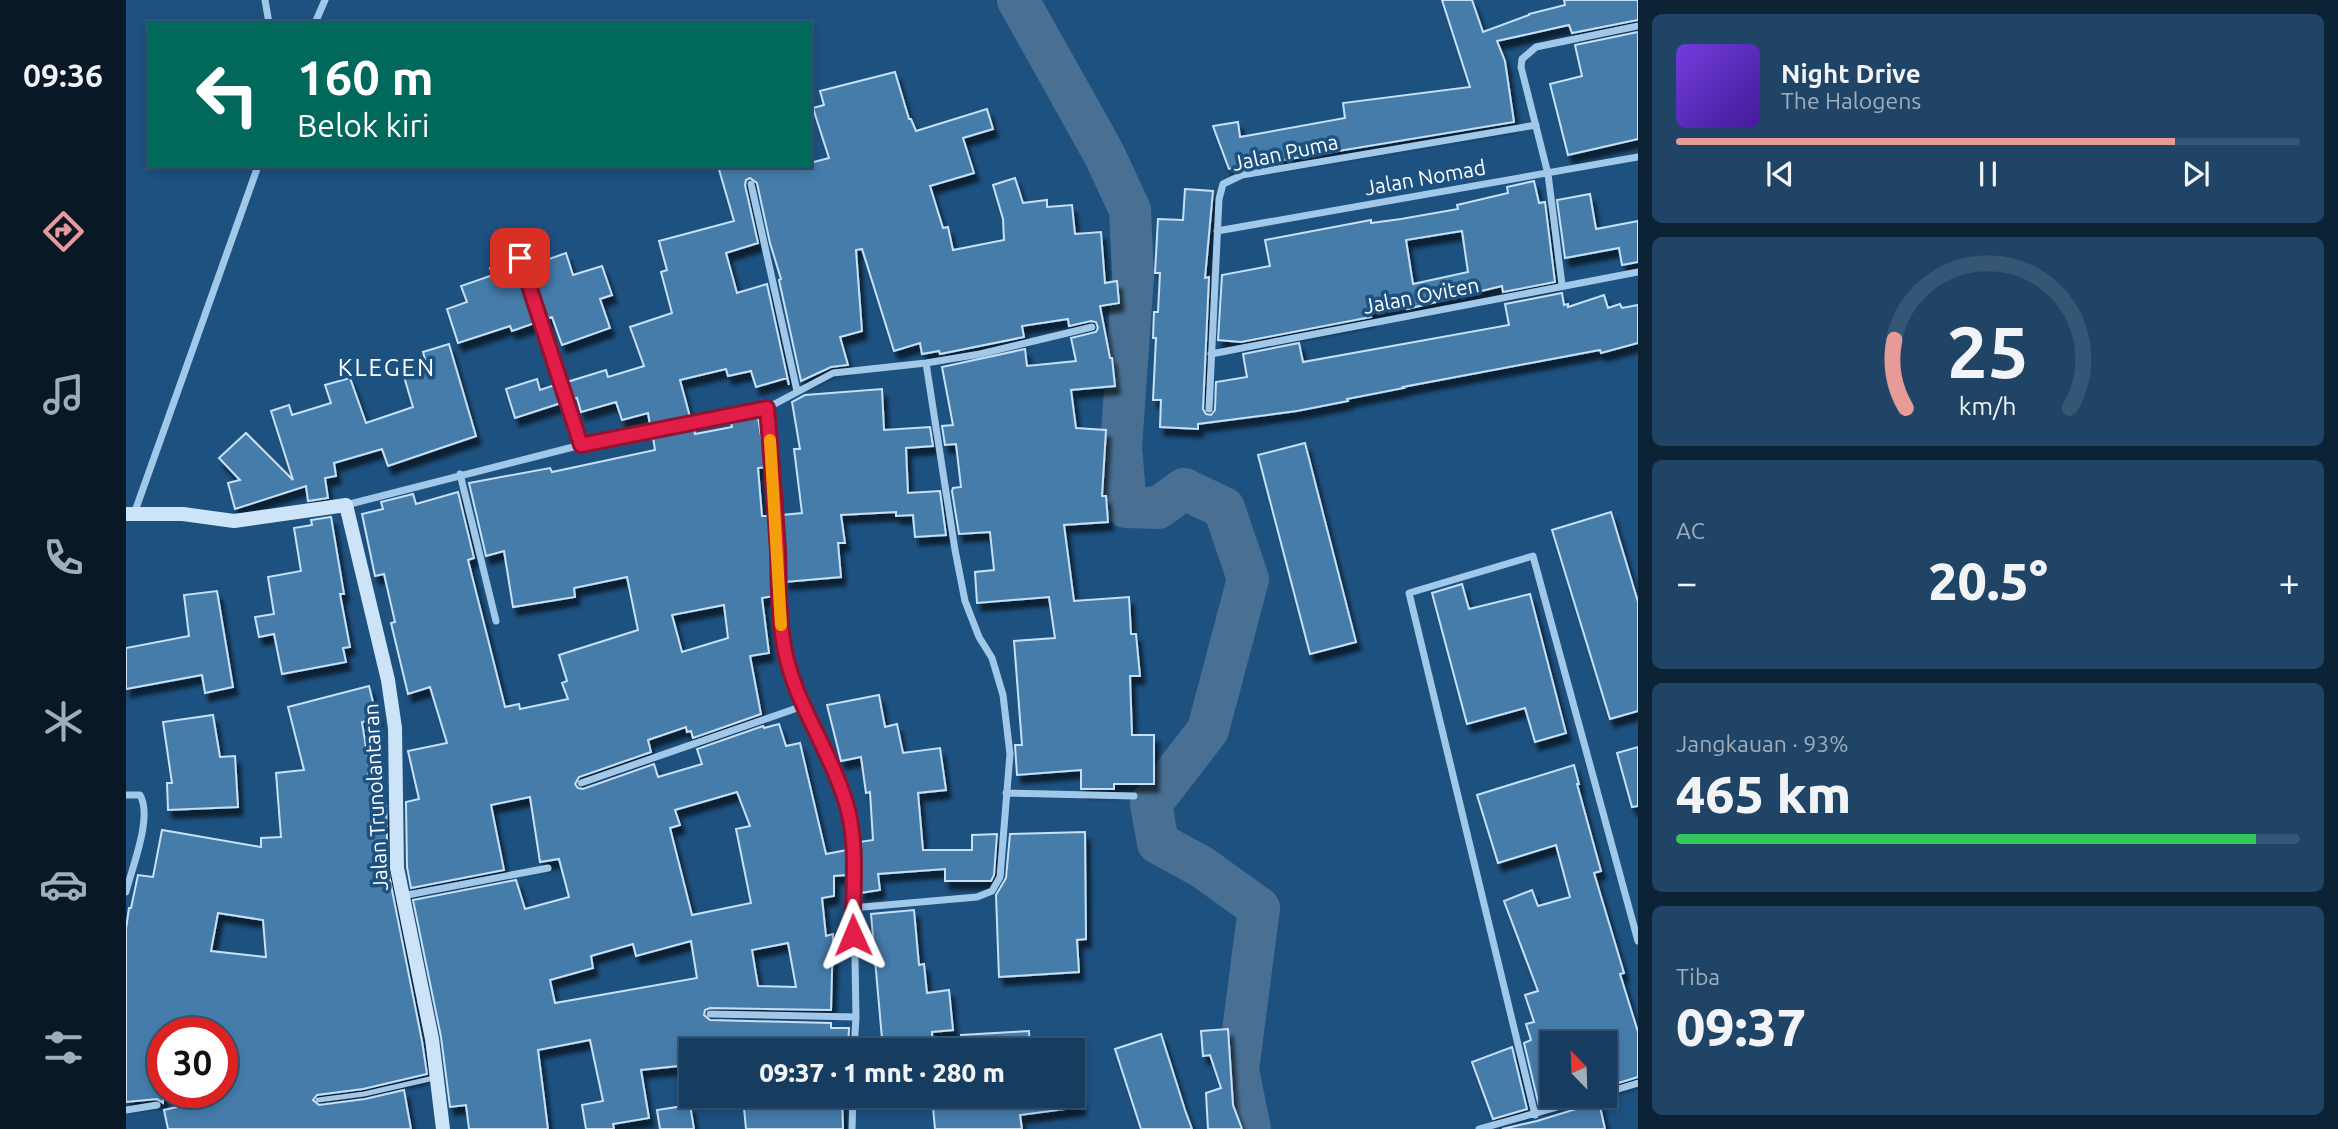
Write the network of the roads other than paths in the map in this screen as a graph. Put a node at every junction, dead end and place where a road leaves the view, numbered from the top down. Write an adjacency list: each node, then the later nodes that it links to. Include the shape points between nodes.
1 (265, 0): 3 (street)
2 (325, 0): 4 (street)
3 (269, 21)
4 (317, 21)
5 (1638, 26): 6 (street, via 1528,52 1521,68)
6 (1535, 125): 9 (street); 11 (street, Jalan Puma, via 1241,175 1223,184 1220,191)
7 (1638, 157): 9 (street, Jalan Nomad)
8 (257, 168): 24 (street)
9 (1548, 174): 11 (street, Jalan Nomad); 14 (street)
10 (751, 184): 18 (street)
11 (1217, 231): 16 (street, Jalan Puma)
12 (520, 258): 21 (street)
13 (1638, 272): 14 (street, Jalan Oviten)
14 (1562, 285): 16 (street, Jalan Oviten)
15 (1092, 327): 17 (street)
16 (1211, 354): 20 (street, Jalan Puma)
17 (926, 363): 18 (street, via 834,373); 28 (street, via 965,601 992,658 1003,695 1010,754)
18 (797, 391): 19 (street)
19 (767, 408): 21 (street); 26 (street, via 781,630)
20 (1209, 409)
21 (581, 445): 22 (street)
22 (460, 474): 23 (street); 25 (street)
23 (346, 505): 24 (street, via 234,521 183,514); 33 (street, Jalan Trunolantaran, via 395,727)
24 (130, 514)
25 (496, 621)
26 (803, 706): 27 (street); 34 (street, via 847,804 853,842)
27 (581, 783)
28 (1006, 793): 30 (street); 34 (street, via 1000,877 992,891 977,897)
29 (126, 795): 32 (street, via 140,795 145,803)
30 (1134, 796)
31 (548, 868): 33 (street)
32 (126, 892)
33 (401, 897): 39 (street, Jalan Trunolantaran)
34 (852, 908): 37 (street)
35 (1638, 941): 47 (street, via 1534,556 1409,593)
36 (710, 1014): 37 (street)
37 (856, 1017): 38 (street)
38 (855, 1038)
39 (437, 1077): 42 (lane); 48 (street, Jalan Trunolantaran)
40 (1638, 1083): 41 (street)
41 (1617, 1089)
42 (318, 1100)
43 (147, 1107): 46 (street)
44 (853, 1108): 49 (street)
45 (1558, 1108): 47 (street)
46 (126, 1110)
47 (1535, 1115): 50 (street)
48 (443, 1129)
49 (852, 1129)
50 (1479, 1129)

